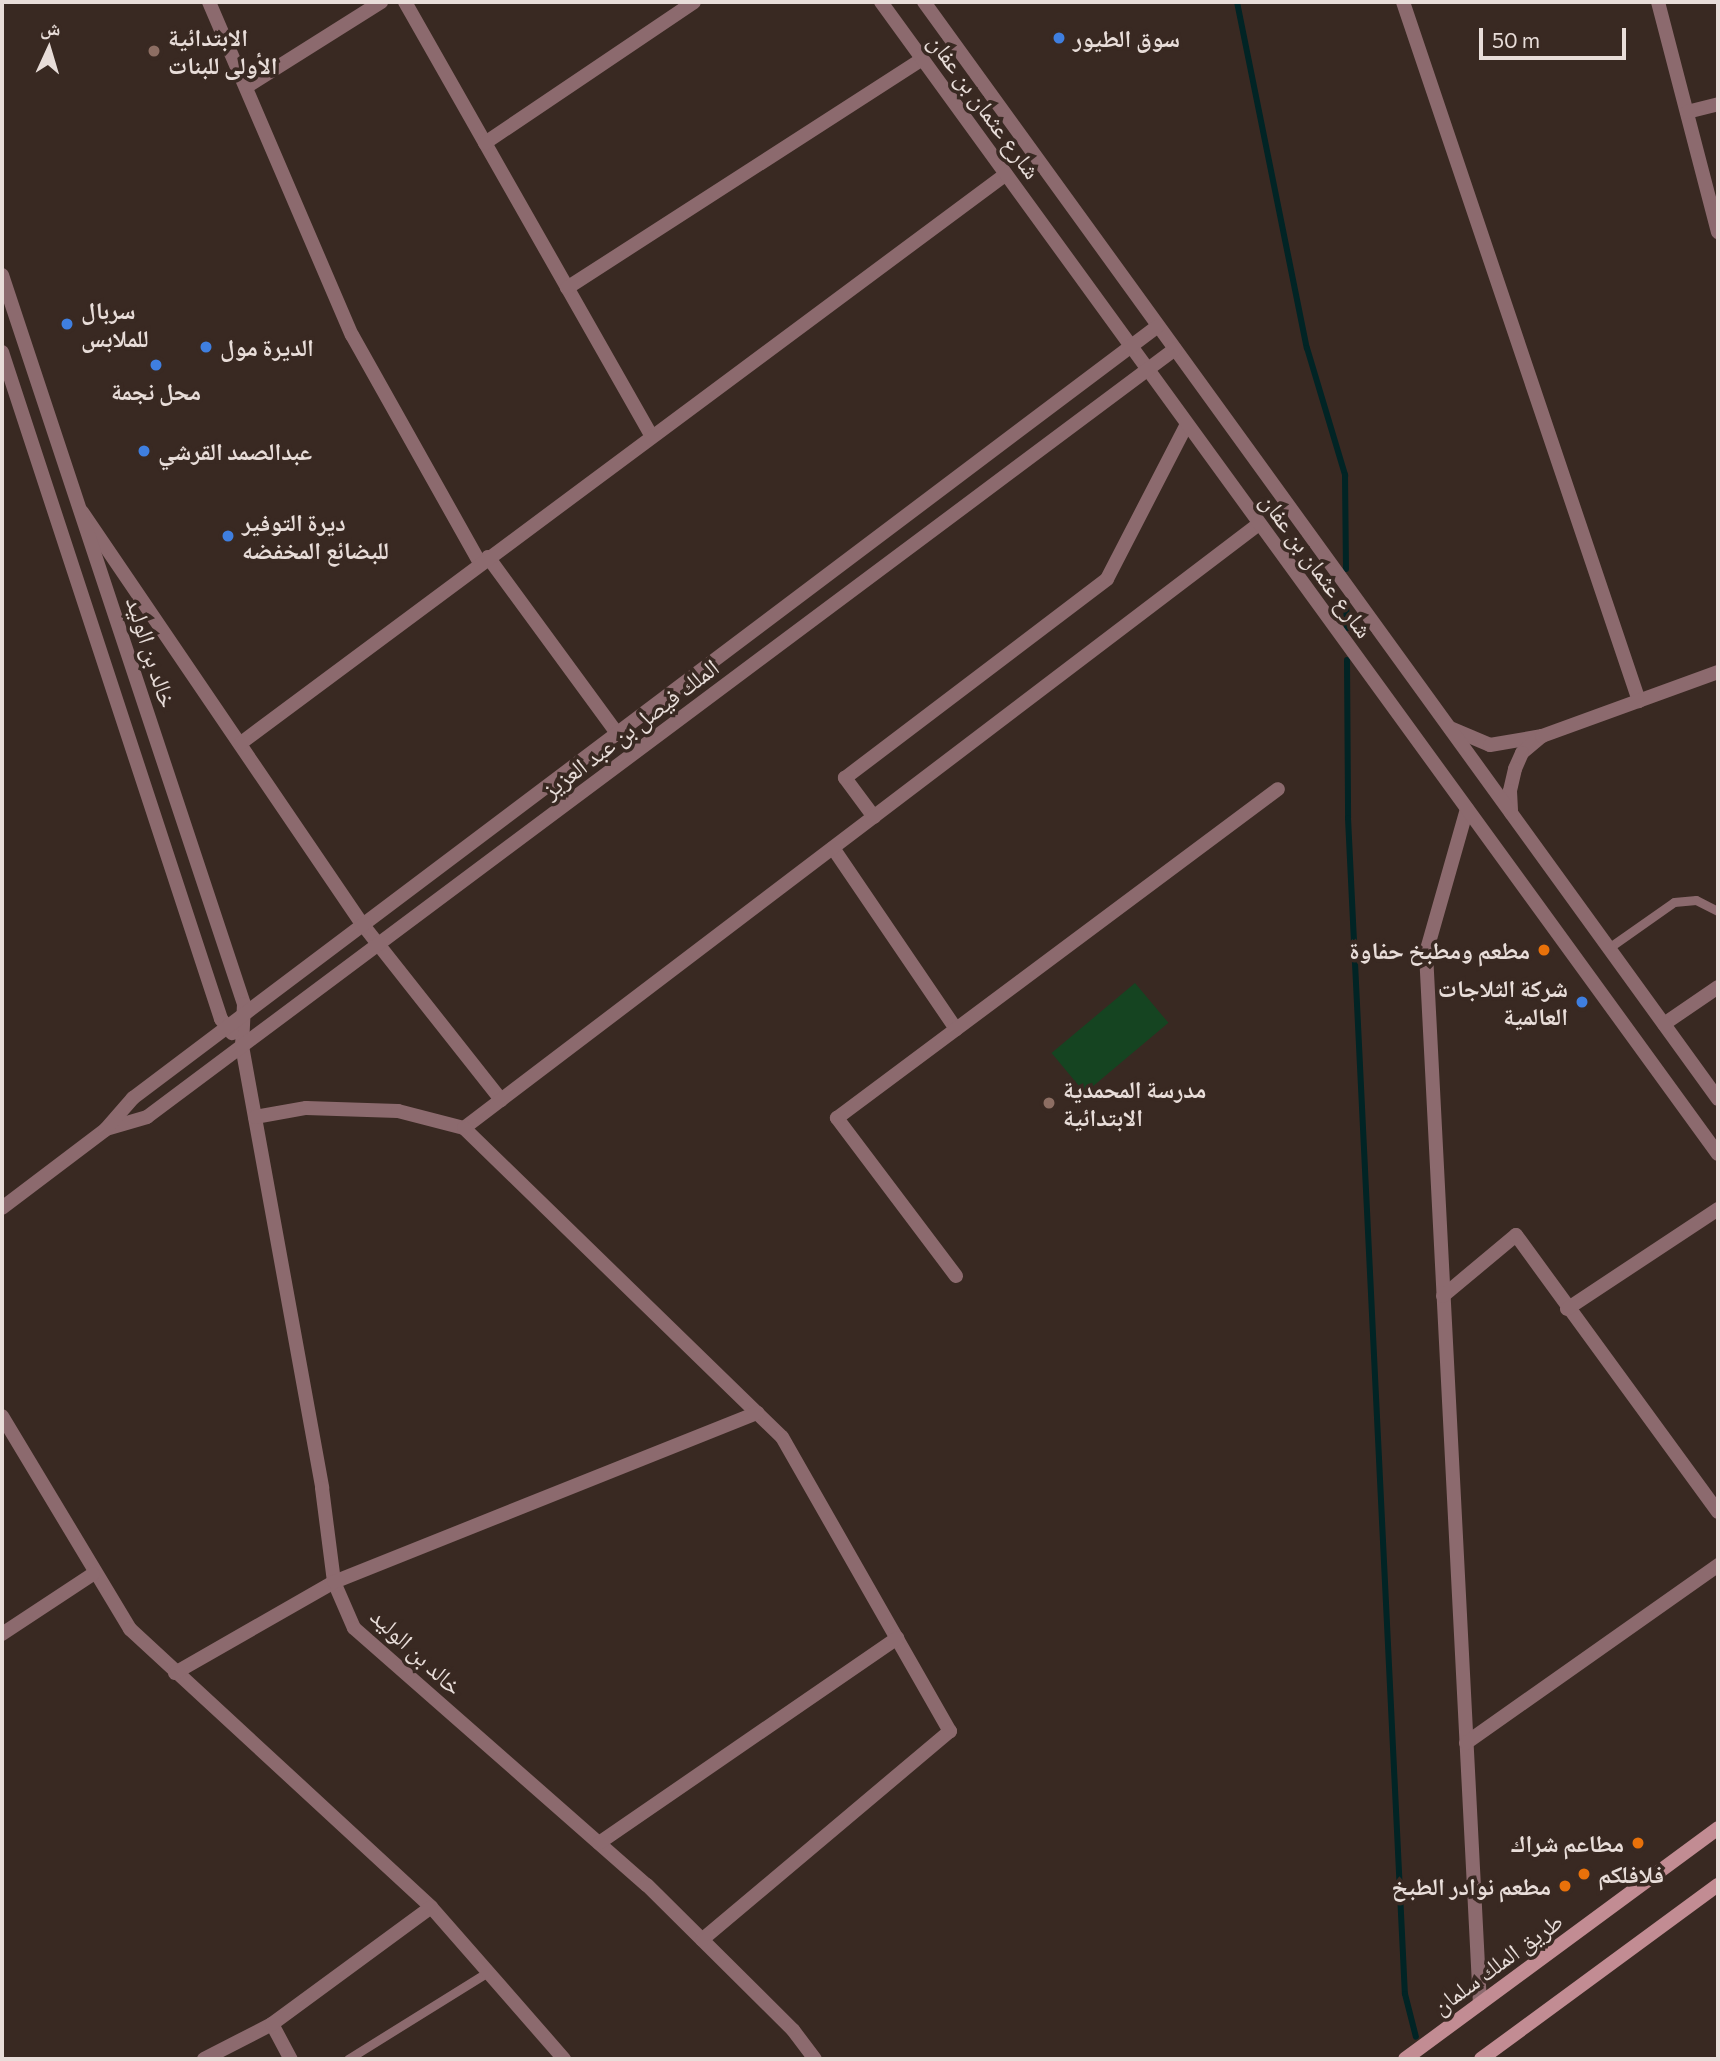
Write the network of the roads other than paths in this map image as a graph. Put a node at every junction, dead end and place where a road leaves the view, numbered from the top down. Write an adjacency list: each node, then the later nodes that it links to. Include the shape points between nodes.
1 (209, 2): 10 (street)
2 (381, 2): 10 (street)
3 (405, 2): 13 (street)
4 (694, 2): 13 (street)
5 (881, 2): 9 (street, شارع عثمان بن عفان)
6 (924, 2): 18 (street, شارع عثمان بن عفان)
7 (1403, 2): 29 (street)
8 (1658, 2): 12 (street)
9 (922, 59): 14 (street, شارع عثمان بن عفان); 17 (street)
10 (246, 87): 27 (street, via 352,335)
11 (1718, 104): 12 (street)
12 (1687, 112): 15 (street)
13 (485, 143): 17 (street)
14 (1006, 174): 19 (street, شارع عثمان بن عفان); 24 (street)
15 (1718, 232)
16 (2, 275): 25 (street, خالد بن الوليد)
17 (567, 288): 24 (street)
18 (1158, 326): 19 (street, الملك فيصل بن عبد العزيز); 20 (street, شارع عثمان بن عفان)
19 (1130, 347): 22 (street, شارع عثمان بن عفان); 31 (street, الملك فيصل بن عبد العزيز)
20 (1175, 349): 22 (street, الملك فيصل بن عبد العزيز); 30 (street, شارع عثمان بن عفان)
21 (2, 352): 46 (street, خالد بن الوليد)
22 (1147, 370): 23 (street, شارع عثمان بن عفان); 41 (street, الملك فيصل بن عبد العزيز)
23 (1187, 424): 26 (street, شارع عثمان بن عفان); 37 (street, via 1107,579 845,778)
24 (652, 436): 27 (street)
25 (82, 510): 33 (street); 44 (street, خالد بن الوليد, via 244,1004)
26 (1259, 524): 35 (street, شارع عثمان بن عفان); 37 (street)
27 (484, 560): 31 (street); 33 (street)
28 (1718, 672): 29 (street)
29 (1639, 701): 32 (street)
30 (1450, 728): 32 (street, via 1490,745); 36 (street, شارع عثمان بن عفان)
31 (617, 733): 40 (street, الملك فيصل بن عبد العزيز)
32 (1542, 736): 36 (street, via 1522,753 1515,769)
33 (241, 743): 40 (street)
34 (1278, 789): 47 (street)
35 (1467, 809): 54 (street, شارع عثمان بن عفان); 58 (street, via 1426,953)
36 (1511, 813): 42 (street, شارع عثمان بن عفان)
37 (874, 817): 38 (street)
38 (833, 848): 47 (street); 50 (street)
39 (1718, 911): 42 (lane, via 1696,900 1674,902)
40 (363, 925): 41 (street); 44 (street, الملك فيصل بن عبد العزيز)
41 (378, 945): 48 (street, الملك فيصل بن عبد العزيز); 50 (street)
42 (1609, 947): 45 (street, شارع عثمان بن عفان)
43 (1718, 987): 45 (street)
44 (243, 1015): 46 (street, الملك فيصل بن عبد العزيز); 48 (street, خالد بن الوليد)
45 (1664, 1024): 49 (street, شارع عثمان بن عفان)
46 (228, 1027): 48 (street, خالد بن الوليد); 53 (street, الملك فيصل بن عبد العزيز, via 133,1098)
47 (956, 1029): 57 (street, via 837,1118)
48 (242, 1046): 51 (street, خالد بن الوليد); 53 (street, الملك فيصل بن عبد العزيز, via 147,1117)
49 (1718, 1099)
50 (500, 1100): 52 (street)
51 (255, 1117): 52 (street, via 306,1108 398,1111); 65 (street, خالد بن الوليد, via 322,1488)
52 (464, 1128): 60 (street)
53 (105, 1130): 55 (street, الملك فيصل بن عبد العزيز)
54 (1718, 1154)
55 (2, 1208)
56 (1718, 1209): 59 (street)
57 (956, 1276)
58 (1443, 1296): 59 (street, via 1516,1236); 69 (street)
59 (1567, 1309): 62 (street)
60 (757, 1413): 65 (street); 67 (street, via 782,1437)
61 (2, 1416): 64 (street)
62 (1718, 1512)
63 (1718, 1565): 69 (street)
64 (93, 1574): 66 (street); 68 (street, via 130,1629)
65 (334, 1582): 68 (street); 71 (street, خالد بن الوليد, via 354,1628)
66 (2, 1634)
67 (897, 1638): 71 (street); 74 (street, via 950,1731)
68 (175, 1673): 73 (street)
69 (1466, 1743): 76 (street)
70 (1718, 1828): 76 (main road, طريق الملك سلمان)
71 (599, 1843): 74 (street, خالد بن الوليد)
72 (1718, 1886): 84 (main road)
73 (431, 1907): 75 (street); 77 (street)
74 (702, 1940): 82 (street, خالد بن الوليد)
75 (488, 1972): 80 (lane); 81 (street)
76 (1480, 2004): 83 (main road, طريق الملك سلمان)
77 (272, 2024): 78 (street); 79 (street)
78 (204, 2059)
79 (291, 2059)
80 (348, 2059)
81 (564, 2059)
82 (815, 2059)
83 (1405, 2059)
84 (1481, 2059)

